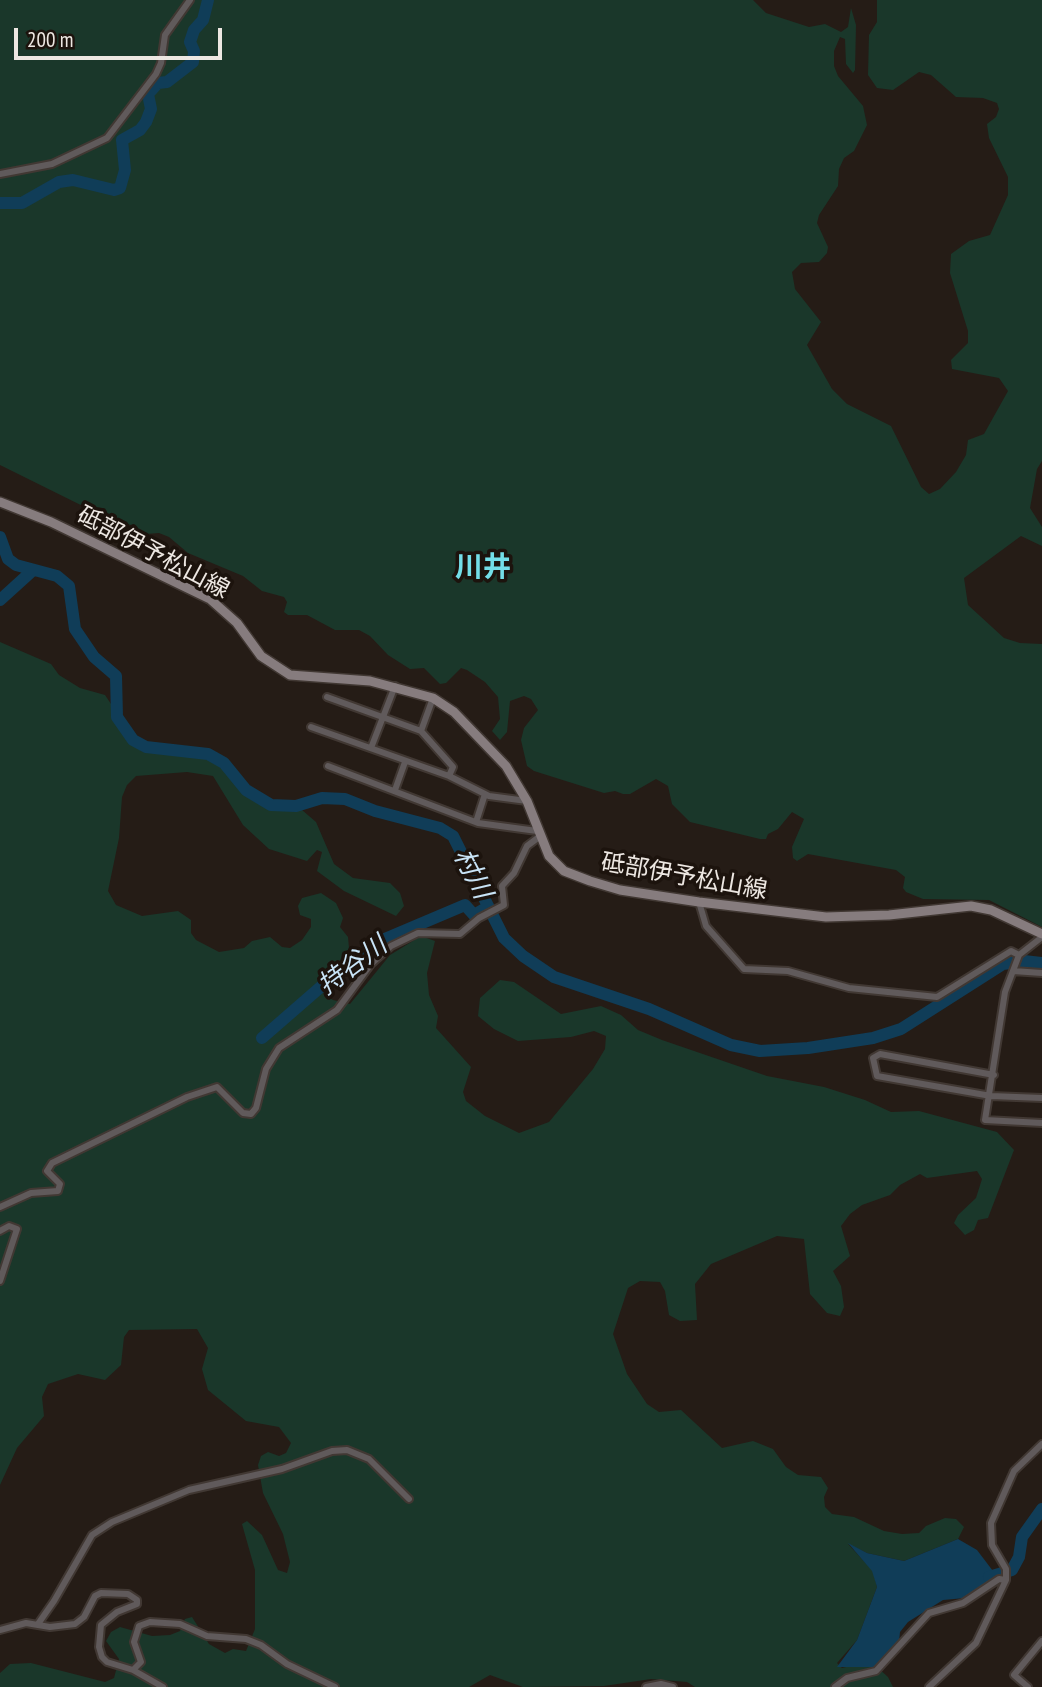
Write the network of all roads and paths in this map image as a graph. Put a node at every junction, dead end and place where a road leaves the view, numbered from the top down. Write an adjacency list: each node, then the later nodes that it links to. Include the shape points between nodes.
1 (190, 0): 2 (street, via 165,35 156,74 107,138 52,164)
2 (0, 174)
3 (0, 502): 4 (main road, 砥部伊予松山線, via 210,599 237,623 261,656 290,675)
4 (394, 686): 6 (main road, 砥部伊予松山線); 7 (street)
5 (327, 697): 7 (street)
6 (433, 698): 9 (street); 16 (main road, 砥部伊予松山線, via 454,712 498,756)
7 (382, 718): 9 (street); 10 (street)
8 (310, 727): 10 (street)
9 (421, 731): 13 (street, via 453,767)
10 (371, 748): 11 (street)
11 (405, 762): 13 (street); 14 (street)
12 (328, 766): 14 (street)
13 (449, 776): 15 (street)
14 (395, 790): 17 (street)
15 (485, 794): 16 (street); 17 (street)
16 (527, 801): 18 (main road, 砥部伊予松山線)
17 (476, 822): 18 (street)
18 (538, 834): 19 (main road, 砥部伊予松山線, via 549,856 564,871 620,890); 28 (street, via 502,887 504,905 460,934 418,933 391,946 371,964 337,1010 279,1048 266,1069 251,1114 243,1113 218,1087 187,1097 52,1163 47,1171 60,1184 58,1191 31,1193)
19 (699, 902): 20 (main road, 砥部伊予松山線, via 825,917 971,906); 21 (street, via 706,926 744,969 788,971 849,988 937,997 1012,951)
20 (1042, 936): 21 (street)
21 (1019, 955): 22 (street)
22 (1014, 969): 23 (street); 24 (street, via 1005,992)
23 (1042, 973)
24 (994, 1075): 25 (street); 25 (street, via 880,1054 873,1058 877,1076)
25 (991, 1096): 26 (street); 27 (street, via 985,1120)
26 (1042, 1098)
27 (1042, 1124)
28 (0, 1207)
29 (0, 1231): 30 (street, via 9,1226 17,1229)
30 (0, 1280)
31 (1042, 1444): 33 (street, via 1014,1471 991,1523 992,1545 1006,1569)
32 (409, 1499): 34 (street, via 369,1459 347,1450 189,1490 92,1535)
33 (1006, 1580): 42 (street, via 999,1579 963,1603 929,1613 876,1671 847,1678); 43 (street, via 976,1643)
34 (38, 1624): 35 (street); 37 (street, via 75,1624 101,1593 133,1596 137,1604 105,1619 99,1633 99,1647 107,1662)
35 (0, 1630)
36 (1042, 1641): 44 (street, via 1014,1675)
37 (133, 1670): 38 (street); 39 (street, via 141,1662 134,1642 139,1626 180,1624 207,1636 254,1642)
38 (163, 1687)
39 (335, 1687)
40 (646, 1687): 41 (street)
41 (673, 1687)
42 (835, 1687)
43 (929, 1687)
44 (1028, 1687)

